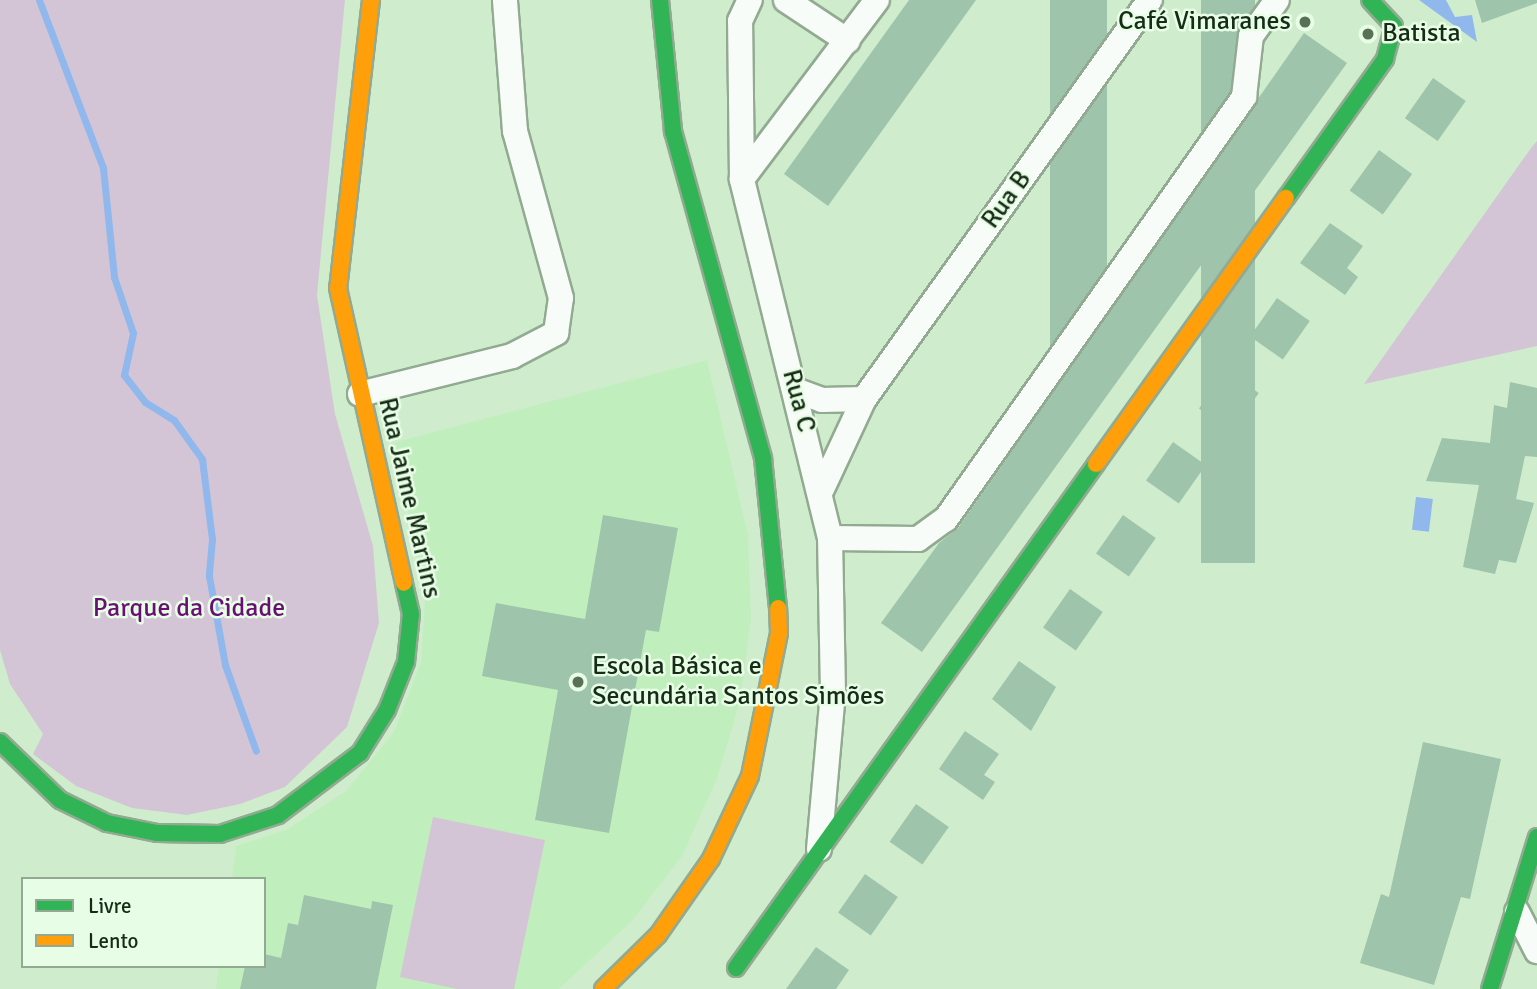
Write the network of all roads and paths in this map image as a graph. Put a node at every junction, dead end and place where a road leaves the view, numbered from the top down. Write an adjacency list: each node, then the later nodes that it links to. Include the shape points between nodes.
1 (370, 0): 13 (street, Rua Jaime Martins, via 338,288)
2 (505, 0): 13 (street, via 515,131 561,298 556,333 512,356)
3 (660, 0): 23 (street, via 663,79 673,131 763,458 776,543 779,633 750,776 711,859 658,935)
4 (750, 0): 11 (street, Rua C, via 740,21)
5 (786, 0): 10 (street)
6 (877, 0): 10 (street)
7 (1150, 0): 14 (street, Rua B)
8 (1277, 0): 16 (street, via 1251,36 1244,97 946,519 918,539)
9 (1370, 0): 19 (street, via 1394,26 1384,59)
10 (848, 41): 11 (street)
11 (742, 179): 12 (street, Rua C)
12 (795, 390): 14 (street, via 821,400); 15 (street, Rua C)
13 (360, 394): 17 (street, Rua Jaime Martins, via 411,614 406,662 387,709 360,753 278,815 220,834 157,833 107,823 60,800)
14 (864, 400): 15 (street, Rua B)
15 (822, 489): 16 (street, Rua C)
16 (830, 538): 19 (street, Rua C, via 833,679)
17 (0, 742)
18 (1537, 837): 20 (street)
19 (819, 849): 22 (street)
20 (1517, 912): 21 (street); 24 (street)
21 (1537, 951)
22 (736, 968)
23 (603, 989)
24 (1490, 989)

